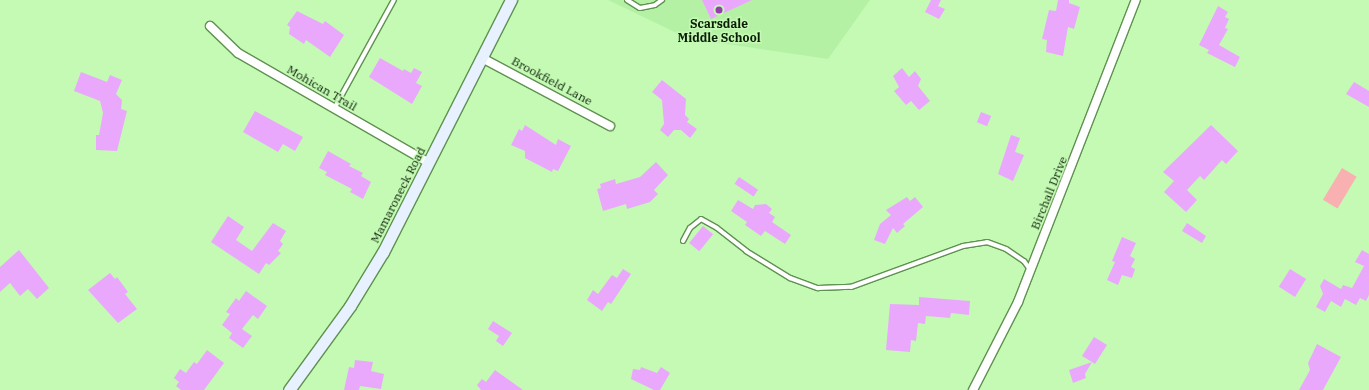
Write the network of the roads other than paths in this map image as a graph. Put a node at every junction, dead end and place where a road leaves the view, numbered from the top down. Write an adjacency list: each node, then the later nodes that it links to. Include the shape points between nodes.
1 (394, 0): 8 (lane)
2 (511, 0): 7 (street, Mamaroneck Road)
3 (627, 0): 4 (lane, via 640,8 655,5)
4 (662, 0)
5 (1136, 0): 12 (street, Birchall Drive)
6 (210, 26): 8 (street, Mohican Trail, via 238,53)
7 (482, 58): 9 (street, Brookfield Lane); 10 (street, Mamaroneck Road)
8 (334, 109): 10 (street, Mohican Trail)
9 (610, 126)
10 (429, 163): 13 (street, Mamaroneck Road, via 383,252 350,306)
11 (683, 241): 12 (lane, via 690,228 701,219 790,278 818,288 851,287 963,246 987,242 1006,249 1024,261)
12 (1031, 271): 14 (street, Birchall Drive, via 997,348)
13 (289, 390)
14 (973, 390)

